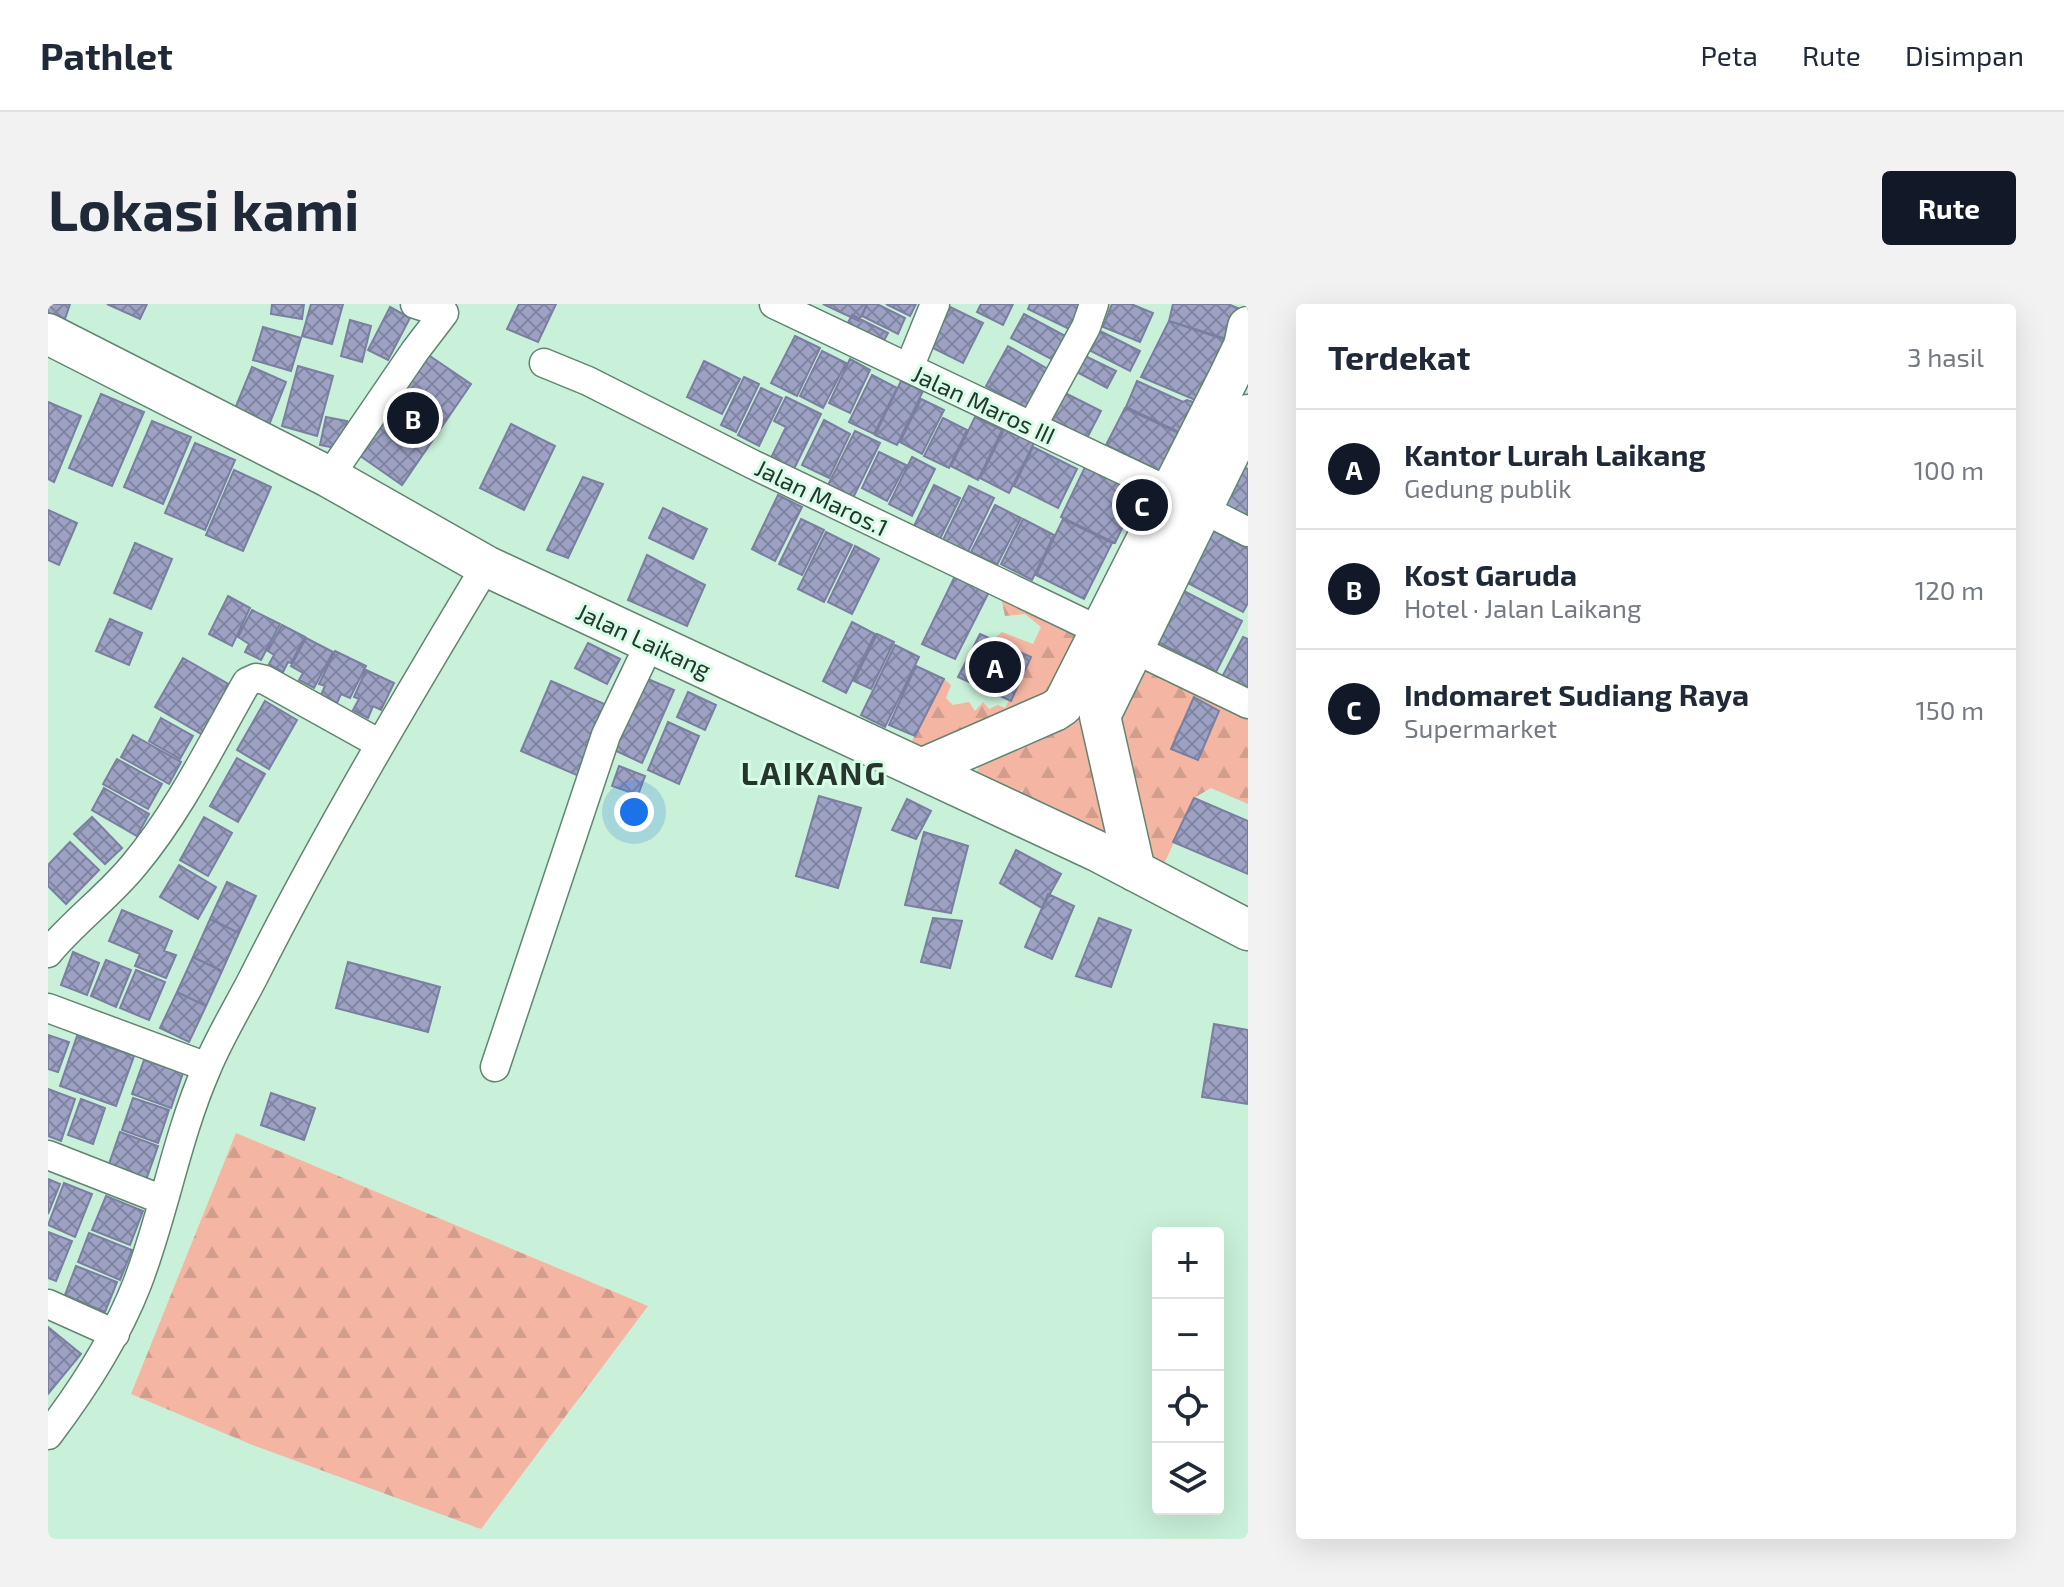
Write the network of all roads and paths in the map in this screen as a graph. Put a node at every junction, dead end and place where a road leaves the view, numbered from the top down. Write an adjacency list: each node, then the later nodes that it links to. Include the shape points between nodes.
1 (415, 304): 5 (street)
2 (935, 304): 9 (street)
3 (1094, 304): 11 (street)
4 (791, 308): 9 (street, Jalan Maros III)
5 (447, 309): 12 (street)
6 (1248, 327): 13 (main road)
7 (48, 334): 12 (main road, Jalan Laikang)
8 (544, 363): 16 (street, Jalan Maros.1)
9 (909, 368): 11 (street, Jalan Maros III)
10 (1248, 415): 13 (main road)
11 (1032, 426): 13 (street, Jalan Maros III)
12 (329, 477): 15 (main road, Jalan Laikang)
13 (1188, 501): 14 (street, Jalan Maros III); 16 (main road)
14 (1248, 532)
15 (486, 566): 17 (main road, Jalan Laikang); 19 (street)
16 (1116, 639): 18 (street, Jalan Maros.1); 20 (main road, via 1054,711); 21 (main road, via 1100,716)
17 (650, 643): 20 (main road, Jalan Laikang); 26 (street, via 606,735)
18 (1248, 704)
19 (380, 744): 23 (street, via 265,680 247,682 147,848); 25 (street)
20 (921, 769): 21 (main road, Jalan Laikang)
21 (1135, 871): 22 (main road, Jalan Laikang)
22 (1248, 930)
23 (48, 953)
24 (48, 1008): 25 (street)
25 (207, 1067): 28 (street)
26 (495, 1067)
27 (48, 1155): 28 (street)
28 (163, 1200): 30 (street)
29 (48, 1304): 30 (street)
30 (115, 1334): 31 (street)
31 (48, 1435)

